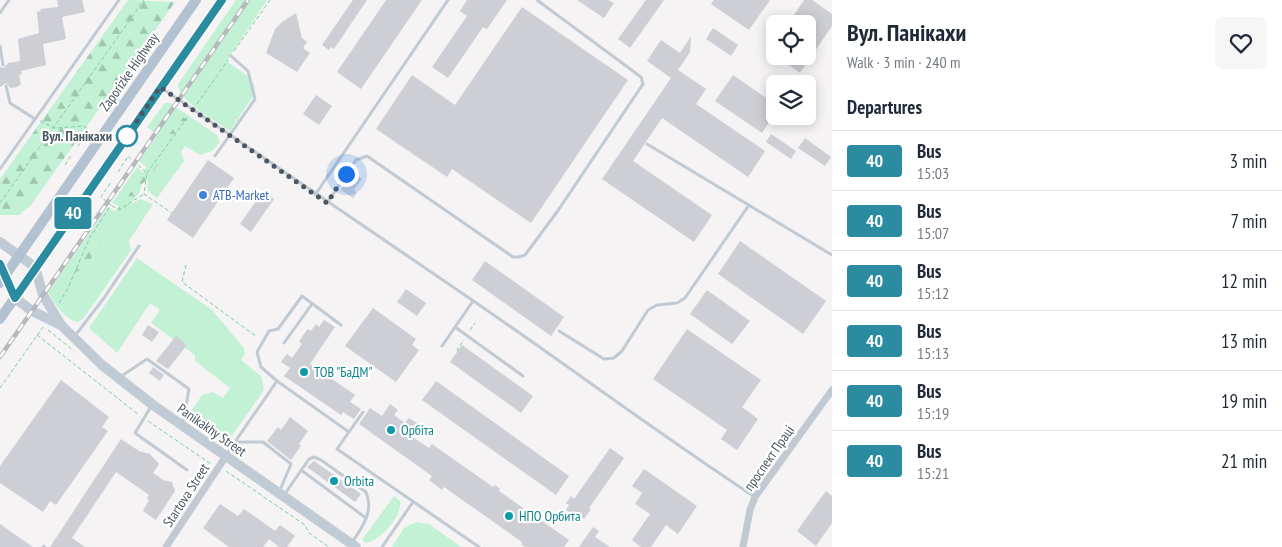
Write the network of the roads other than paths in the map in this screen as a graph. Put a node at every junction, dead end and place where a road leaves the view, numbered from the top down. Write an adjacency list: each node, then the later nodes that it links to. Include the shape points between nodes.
1 (9, 0): 7 (lane)
2 (119, 0): 13 (lane)
3 (196, 0): 24 (main road, Zaporizke Highway)
4 (222, 0): 12 (main road)
5 (448, 0): 18 (lane)
6 (537, 0): 19 (lane, via 642,77 643,84 525,255 514,256 366,156 356,160)
7 (0, 13)
8 (0, 46): 10 (lane)
9 (231, 56): 14 (lane, via 248,71 255,98)
10 (3, 65)
11 (6, 86): 13 (lane, via 10,103)
12 (160, 87): 14 (lane); 26 (main road)
13 (35, 119): 17 (lane)
14 (232, 135): 16 (lane); 18 (lane)
15 (647, 144): 20 (lane)
16 (215, 156)
17 (0, 170)
18 (315, 195): 19 (lane)
19 (327, 203): 29 (lane)
20 (749, 204): 23 (lane); 35 (lane, via 685,298 677,303 657,304 648,310 614,358 604,359)
21 (0, 242): 24 (street)
22 (139, 246): 36 (lane)
23 (832, 255)
24 (19, 256): 26 (street); 27 (main road, Zaporizke Highway)
25 (0, 264): 27 (street)
26 (35, 267): 28 (main road); 31 (street)
27 (3, 279): 28 (street)
28 (15, 298): 31 (street, Panikakhy Street); 32 (main road)
29 (473, 301): 34 (lane); 52 (lane)
30 (312, 304): 33 (lane); 37 (lane); 41 (lane, via 302,296 278,329 269,331 262,341 257,360 266,374)
31 (51, 316): 36 (street, Panikakhy Street)
32 (0, 319)
33 (341, 325)
34 (455, 327): 38 (lane); 39 (lane)
35 (559, 331)
36 (74, 337): 40 (street, Panikakhy Street)
37 (284, 343)
38 (442, 346)
39 (523, 376)
40 (117, 378): 43 (street, Panikakhy Street); 45 (lane, via 147,359 189,389)
41 (277, 381): 46 (lane); 47 (lane)
42 (832, 390): 52 (street, проспект Праці)
43 (153, 405): 45 (street, Panikakhy Street); 49 (lane, via 135,433)
44 (363, 412): 46 (lane)
45 (183, 426): 48 (street, Panikakhy Street)
46 (349, 432): 53 (lane, via 337,449)
47 (236, 442): 48 (lane); 51 (lane, via 263,442 290,464)
48 (226, 456): 51 (street, Panikakhy Street); 57 (street, Startova Street)
49 (187, 470)
50 (301, 470): 51 (lane); 54 (lane); 54 (lane, via 314,457 366,492 369,500)
51 (281, 495): 55 (street, Panikakhy Street)
52 (755, 497): 56 (street, проспект Праці)
53 (413, 502): 58 (lane); 59 (lane)
54 (366, 518): 55 (lane)
55 (354, 545)
56 (745, 546)
57 (166, 547)
58 (382, 547)
59 (480, 547)

